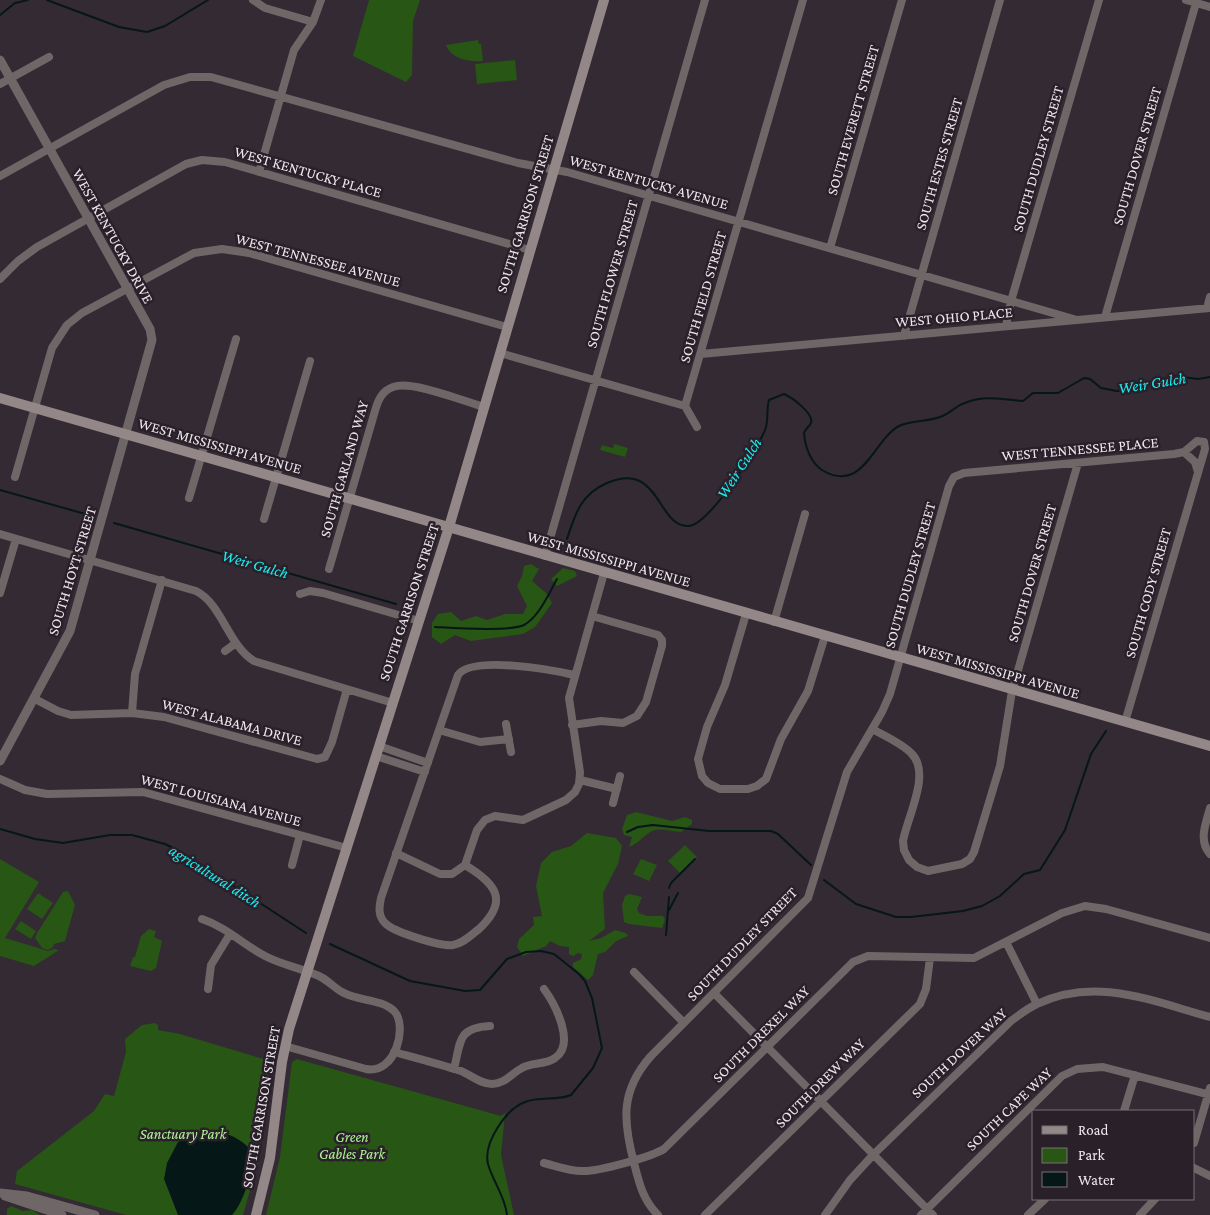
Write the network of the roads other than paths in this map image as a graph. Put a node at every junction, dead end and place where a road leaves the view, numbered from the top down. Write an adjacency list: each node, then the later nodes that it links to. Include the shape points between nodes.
1 (253, 0): 12 (street, via 265,8)
2 (321, 0): 12 (street)
3 (604, 0): 19 (main road, SOUTH GARRISON STREET)
4 (705, 0): 22 (street, SOUTH FLOWER STREET)
5 (803, 0): 24 (street, SOUTH FIELD STREET)
6 (902, 0): 25 (street, SOUTH EVERETT STREET)
7 (1000, 0): 27 (street, SOUTH ESTES STREET)
8 (1099, 0): 31 (street, SOUTH DUDLEY STREET)
9 (1186, 0): 10 (street)
10 (1196, 3): 11 (street); 33 (street, SOUTH DOVER STREET)
11 (1210, 7)
12 (312, 22): 17 (street, via 294,50)
13 (49, 57): 15 (street)
14 (0, 60): 15 (street, WEST KENTUCKY DRIVE)
15 (10, 78): 16 (street); 18 (street, WEST KENTUCKY DRIVE)
16 (0, 84)
17 (281, 96): 18 (street, WEST KENTUCKY AVENUE, via 218,78 198,76 181,79 164,85); 19 (street, WEST KENTUCKY AVENUE, via 518,163); 20 (street)
18 (49, 148): 21 (street, WEST KENTUCKY AVENUE); 23 (street, WEST KENTUCKY DRIVE)
19 (554, 169): 22 (street, WEST KENTUCKY AVENUE); 26 (main road, SOUTH GARRISON STREET)
20 (260, 172): 23 (street, WEST KENTUCKY PLACE, via 216,160 194,161); 26 (street, WEST KENTUCKY PLACE)
21 (0, 176)
22 (648, 195): 24 (street, WEST KENTUCKY AVENUE); 42 (street, SOUTH FLOWER STREET)
23 (88, 218): 28 (street, WEST KENTUCKY PLACE, via 32,250); 29 (street, WEST KENTUCKY DRIVE)
24 (739, 222): 25 (street, WEST KENTUCKY AVENUE); 40 (street, SOUTH FIELD STREET)
25 (830, 248): 27 (street, WEST KENTUCKY AVENUE)
26 (530, 250): 36 (main road, SOUTH GARRISON STREET)
27 (921, 274): 31 (street, WEST KENTUCKY AVENUE); 37 (street, SOUTH ESTES STREET)
28 (0, 279)
29 (127, 289): 36 (street, WEST TENNESSEE AVENUE, via 194,253 233,250); 46 (street, WEST TENNESSEE AVENUE, via 76,317 60,332 50,352); 48 (street, WEST KENTUCKY DRIVE, via 150,330 152,340)
30 (1210, 297): 32 (street)
31 (1011, 301): 34 (street, WEST KENTUCKY AVENUE); 35 (street, SOUTH DUDLEY STREET)
32 (1208, 308): 33 (street, WEST OHIO PLACE)
33 (1105, 317): 34 (street, WEST OHIO PLACE)
34 (1077, 320): 35 (street, WEST OHIO PLACE)
35 (1006, 326): 37 (street, WEST OHIO PLACE)
36 (507, 327): 39 (main road, SOUTH GARRISON STREET)
37 (904, 336): 40 (street, WEST OHIO PLACE)
38 (236, 340): 51 (street)
39 (500, 352): 42 (street); 45 (main road, SOUTH GARRISON STREET)
40 (701, 354): 44 (street, SOUTH FIELD STREET)
41 (310, 361): 56 (street)
42 (596, 380): 44 (street); 64 (street, SOUTH FLOWER STREET)
43 (0, 398): 46 (main road, WEST MISSISSIPPI AVENUE)
44 (686, 406): 47 (street)
45 (484, 407): 58 (street, SOUTH GARLAND WAY, via 408,386 388,389 376,406); 61 (main road, SOUTH GARRISON STREET)
46 (34, 408): 48 (main road, WEST MISSISSIPPI AVENUE); 55 (street, WEST TENNESSEE AVENUE)
47 (697, 427)
48 (127, 435): 51 (main road, WEST MISSISSIPPI AVENUE); 65 (street, SOUTH HOYT STREET)
49 (1204, 442): 50 (street, WEST TENNESSEE PLACE, via 1197,441); 53 (street, SOUTH CODY STREET, via 1205,450)
50 (1184, 452): 52 (street, WEST TENNESSEE PLACE); 53 (street, via 1195,462)
51 (202, 457): 56 (main road, WEST MISSISSIPPI AVENUE); 57 (street)
52 (1078, 463): 54 (street, WEST TENNESSEE PLACE); 81 (street, SOUTH DOVER STREET)
53 (1198, 472): 85 (street, SOUTH CODY STREET)
54 (954, 476): 78 (street, SOUTH DUDLEY STREET)
55 (15, 477)
56 (276, 478): 58 (main road, WEST MISSISSIPPI AVENUE); 60 (street)
57 (189, 498)
58 (350, 499): 61 (main road, WEST MISSISSIPPI AVENUE); 66 (street, SOUTH GARLAND WAY)
59 (805, 514): 74 (street)
60 (264, 519)
61 (448, 527): 64 (main road, WEST MISSISSIPPI AVENUE); 73 (main road, SOUTH GARRISON STREET)
62 (0, 534): 63 (street)
63 (16, 538): 65 (street); 69 (street)
64 (545, 556): 67 (main road, WEST MISSISSIPPI AVENUE)
65 (90, 560): 68 (street); 82 (street, SOUTH HOYT STREET, via 70,631)
66 (330, 569)
67 (604, 573): 71 (main road, WEST MISSISSIPPI AVENUE); 72 (street)
68 (162, 580): 76 (street, via 204,595); 84 (street, via 135,674)
69 (0, 593)
70 (300, 594): 73 (street, via 319,592)
71 (746, 614): 74 (main road, WEST MISSISSIPPI AVENUE); 75 (street, via 698,759 702,776 720,789 748,790 766,779 781,739 808,691)
72 (592, 616): 79 (street); 87 (street, via 658,636 662,646 646,702 637,716 623,723 601,721)
73 (419, 620): 83 (main road, SOUTH GARRISON STREET)
74 (774, 622): 75 (main road, WEST MISSISSIPPI AVENUE)
75 (825, 636): 78 (main road, WEST MISSISSIPPI AVENUE)
76 (236, 643): 77 (street); 80 (street, via 259,664)
77 (225, 650)
78 (900, 658): 81 (main road, WEST MISSISSIPPI AVENUE); 88 (street, SOUTH DUDLEY STREET, via 888,699)
79 (574, 676): 87 (street, via 569,701); 89 (street, via 530,667 465,668 456,680)
80 (347, 690): 83 (street); 84 (street, WEST ALABAMA DRIVE, via 328,750 325,756 317,759 176,720)
81 (1012, 691): 85 (main road, WEST MISSISSIPPI AVENUE); 88 (street, SOUTH DOVER STREET, via 1000,766 975,850 964,863 937,871 915,866 903,847 920,780 918,763 910,752)
82 (35, 699): 84 (street, WEST ALABAMA DRIVE, via 71,715); 94 (street, SOUTH HOYT STREET)
83 (393, 702): 92 (main road, SOUTH GARRISON STREET)
84 (132, 713)
85 (1125, 722): 91 (main road, WEST MISSISSIPPI AVENUE)
86 (506, 724): 90 (street)
87 (572, 725): 99 (street)
88 (872, 729): 118 (street, SOUTH DUDLEY STREET, via 847,772 806,901)
89 (439, 730): 90 (street, via 480,742); 95 (street)
90 (509, 739): 93 (street)
91 (1210, 746)
92 (378, 751): 95 (street); 96 (street); 104 (main road, SOUTH GARRISON STREET)
93 (511, 752)
94 (0, 761)
95 (428, 763): 96 (street)
96 (425, 772): 105 (street)
97 (620, 776): 100 (street)
98 (0, 778): 103 (street, WEST LOUISIANA AVENUE, via 25,790 41,793 143,792)
99 (580, 780): 100 (street); 108 (street, via 570,798 528,818 517,820 494,816 485,820 477,830)
100 (617, 789): 101 (street)
101 (613, 803)
102 (1210, 808): 106 (street, via 1203,834 1205,848)
103 (300, 835): 104 (street, WEST LOUISIANA AVENUE); 107 (street)
104 (347, 848): 114 (main road, SOUTH GARRISON STREET)
105 (396, 853): 108 (street, via 445,874 457,872); 108 (street, via 380,902 381,917 395,929 445,945 458,944 468,938 490,918 495,907 495,893 490,882)
106 (1210, 854)
107 (292, 865)
108 (466, 865)
109 (202, 919): 110 (street)
110 (230, 934): 114 (street, via 266,957); 116 (street, via 213,960 208,974)
111 (1210, 938): 112 (street, SOUTH DREXEL WAY, via 1085,906 1062,913)
112 (1006, 942): 113 (street, SOUTH DREXEL WAY, via 974,958); 119 (street)
113 (930, 958): 124 (street, SOUTH DREXEL WAY, via 868,956 853,962); 129 (street, SOUTH DREW WAY, via 926,989 920,1004)
114 (308, 972): 123 (main road, SOUTH GARRISON STREET); 125 (street, via 325,979 344,994 394,1011 400,1025)
115 (634, 972): 121 (street)
116 (208, 989)
117 (544, 989): 126 (street, via 555,1007 563,1034 563,1048 556,1057 527,1066 496,1084 482,1082)
118 (714, 993): 121 (street, SOUTH DUDLEY STREET); 124 (street)
119 (1037, 1004): 120 (street, SOUTH DOVER WAY, via 1068,993 1110,991); 132 (street, SOUTH DOVER WAY, via 1011,1021)
120 (1210, 1017)
121 (684, 1023): 133 (street, SOUTH DUDLEY STREET, via 646,1061 630,1089 625,1117)
122 (490, 1026): 126 (street, via 466,1031)
123 (285, 1046): 125 (street, via 374,1070 387,1065); 143 (main road, SOUTH GARRISON STREET, via 270,1158)
124 (768, 1047): 129 (street); 133 (street, SOUTH DREXEL WAY, via 667,1146)
125 (394, 1052): 126 (street)
126 (454, 1069)
127 (1135, 1075): 128 (street, SOUTH CAPE WAY); 130 (street); 140 (street, SOUTH CAPE WAY, via 1091,1066 1062,1076)
128 (1209, 1093): 131 (street)
129 (821, 1102): 132 (street); 145 (street, SOUTH DREW WAY)
130 (1124, 1110)
131 (1195, 1140)
132 (873, 1155): 140 (street); 146 (street, SOUTH DOVER WAY)
133 (633, 1159): 134 (street, SOUTH DREXEL WAY, via 587,1171); 144 (street, SOUTH DUDLEY STREET, via 642,1194)
134 (544, 1163)
135 (1195, 1168): 136 (street)
136 (1210, 1176)
137 (0, 1194): 141 (street); 142 (street, via 27,1196)
138 (1044, 1200): 147 (street)
139 (1154, 1200): 148 (street)
140 (927, 1213)
141 (62, 1215)
142 (96, 1215)
143 (256, 1215)
144 (658, 1215)
145 (705, 1215)
146 (825, 1215)
147 (1028, 1215)
148 (1140, 1215)

